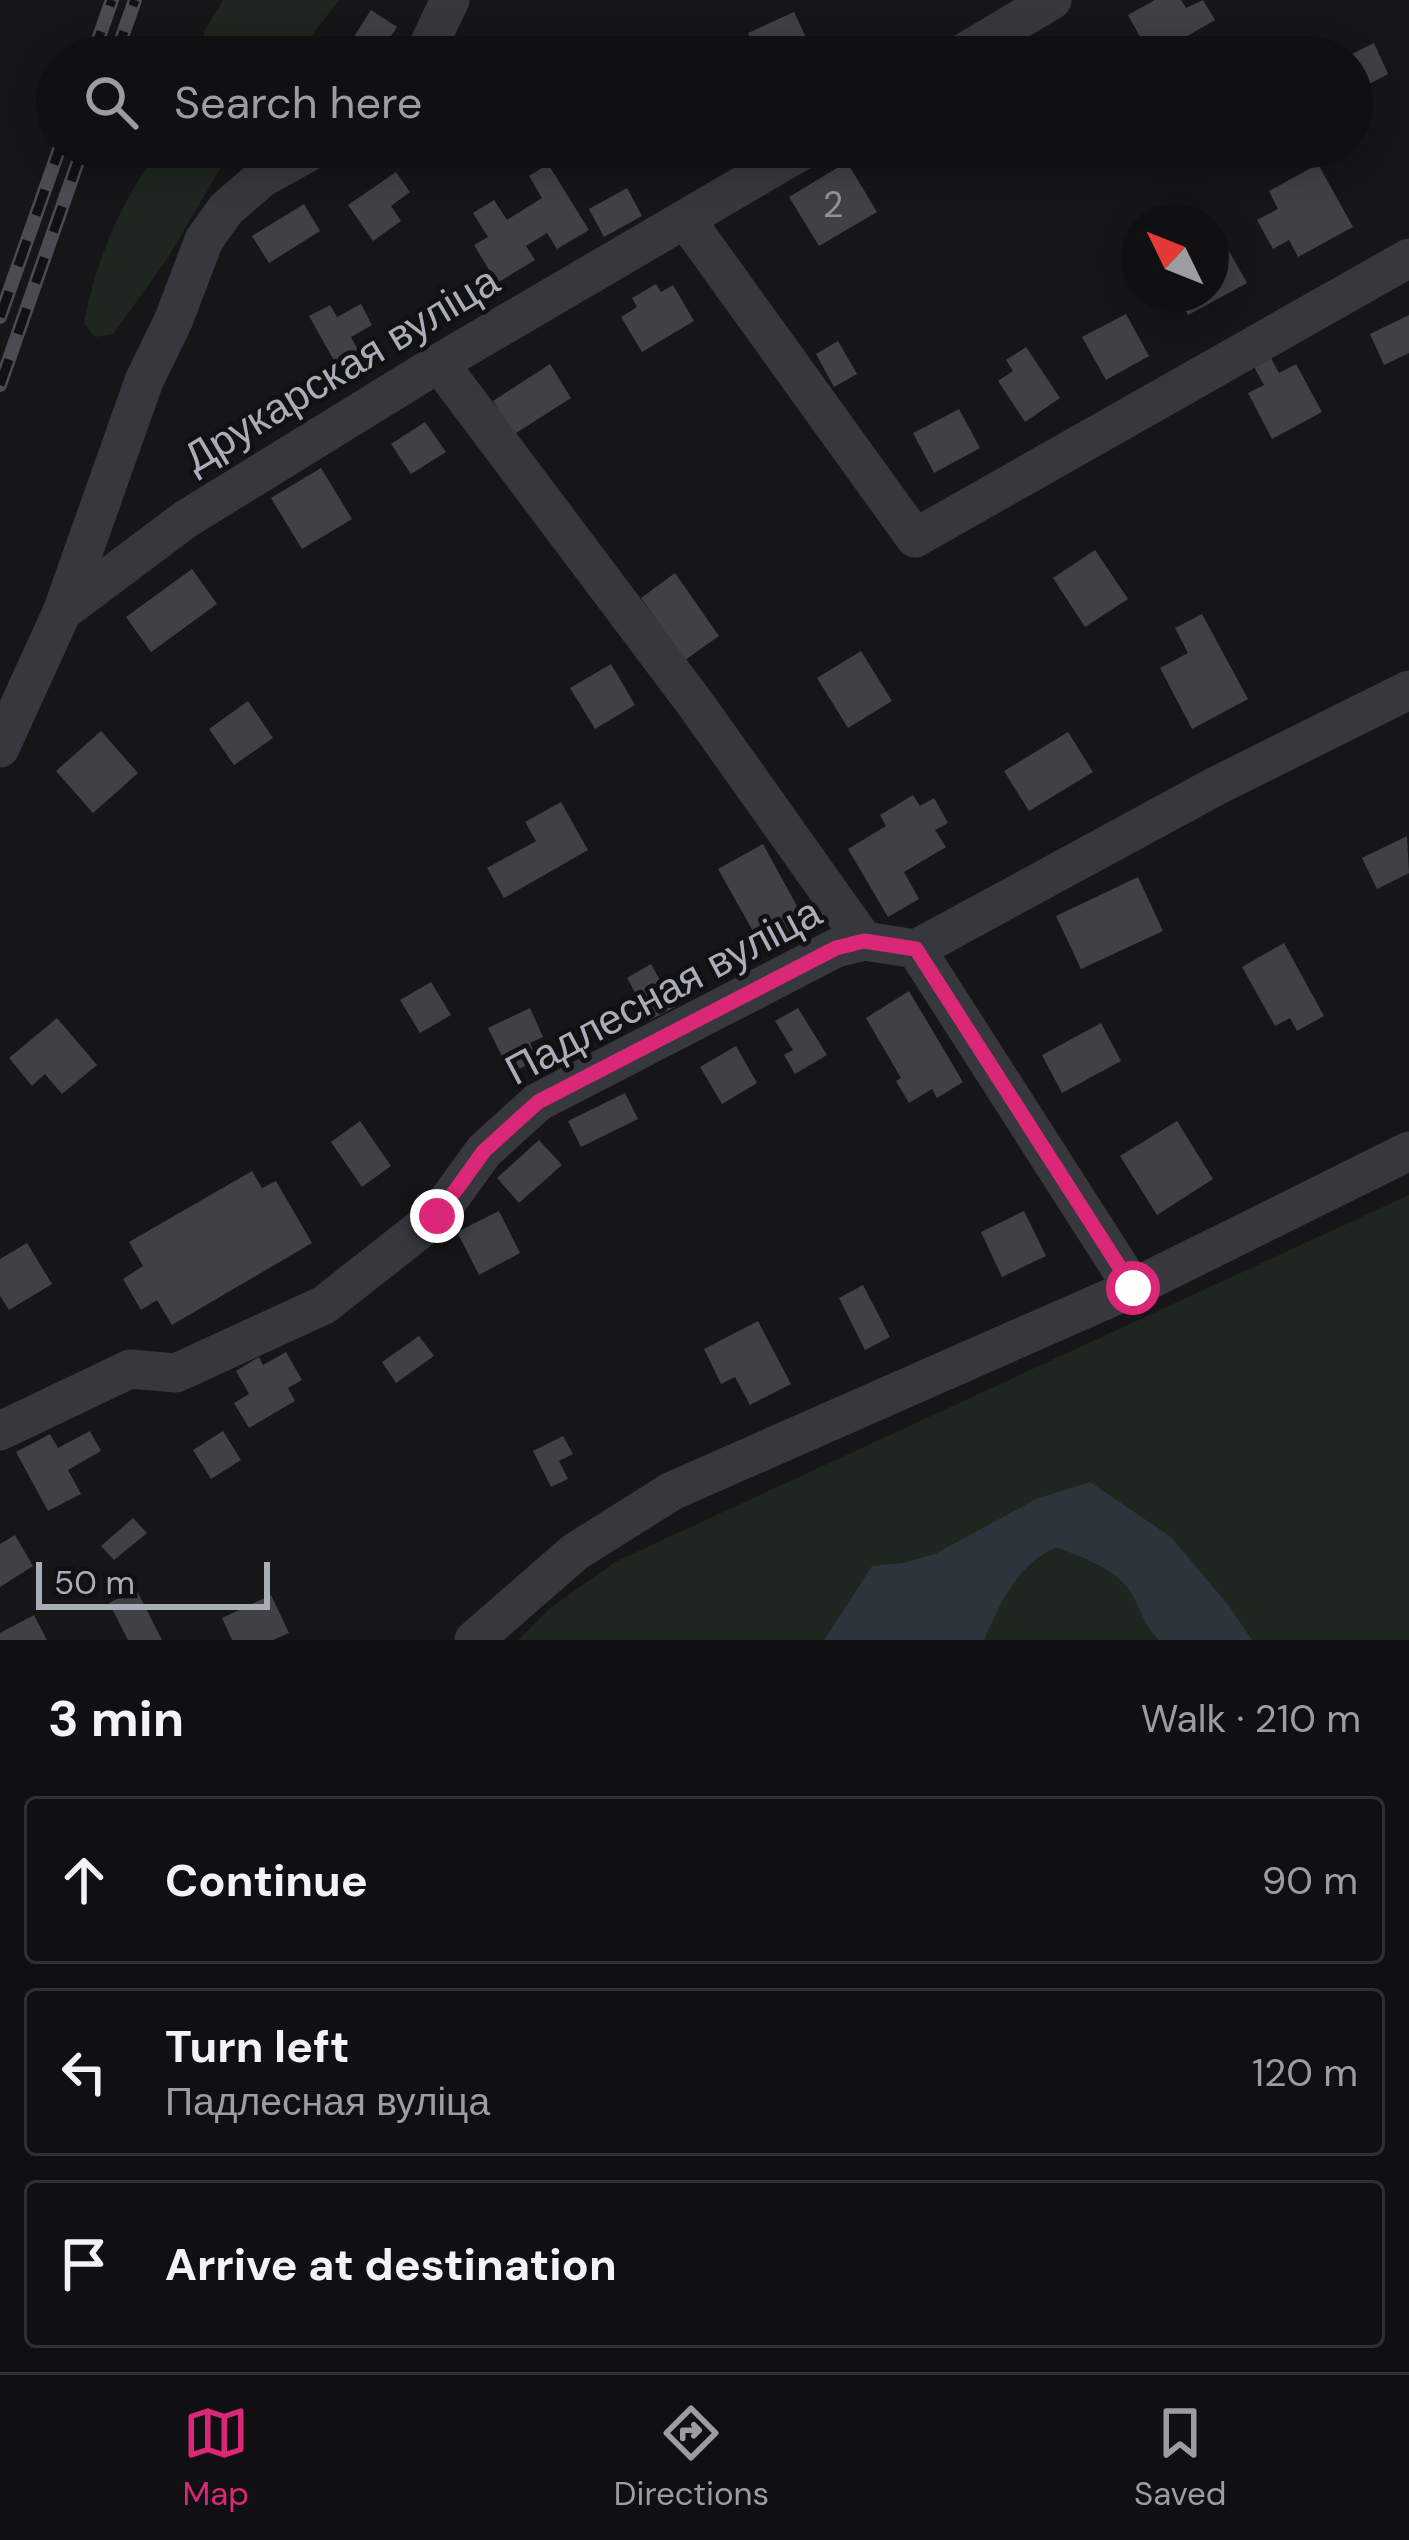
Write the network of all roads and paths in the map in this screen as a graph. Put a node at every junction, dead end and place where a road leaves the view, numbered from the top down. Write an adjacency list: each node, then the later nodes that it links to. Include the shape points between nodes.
1 (449, 0): 3 (street)
2 (1052, 0): 4 (street)
3 (433, 36)
4 (992, 36)
5 (280, 168): 10 (street, via 226,209 204,240)
6 (773, 168): 7 (street, Друкарская вуліца)
7 (686, 220): 8 (street, via 915,538); 9 (street, Друкарская вуліца)
8 (1409, 258)
9 (439, 363): 10 (street, Друкарская вуліца, via 185,519); 13 (street)
10 (62, 612): 12 (street, Друкарская вуліца)
11 (1409, 690): 14 (street)
12 (0, 748)
13 (864, 941): 14 (street, Падлесная вуліца); 17 (street, Падлесная вуліца, via 836,948 538,1102 484,1151 437,1216 325,1305 176,1372 130,1369)
14 (916, 949): 16 (street)
15 (1409, 1151): 16 (street)
16 (1133, 1288): 18 (street, via 672,1491 575,1552)
17 (0, 1431)
18 (474, 1640)

